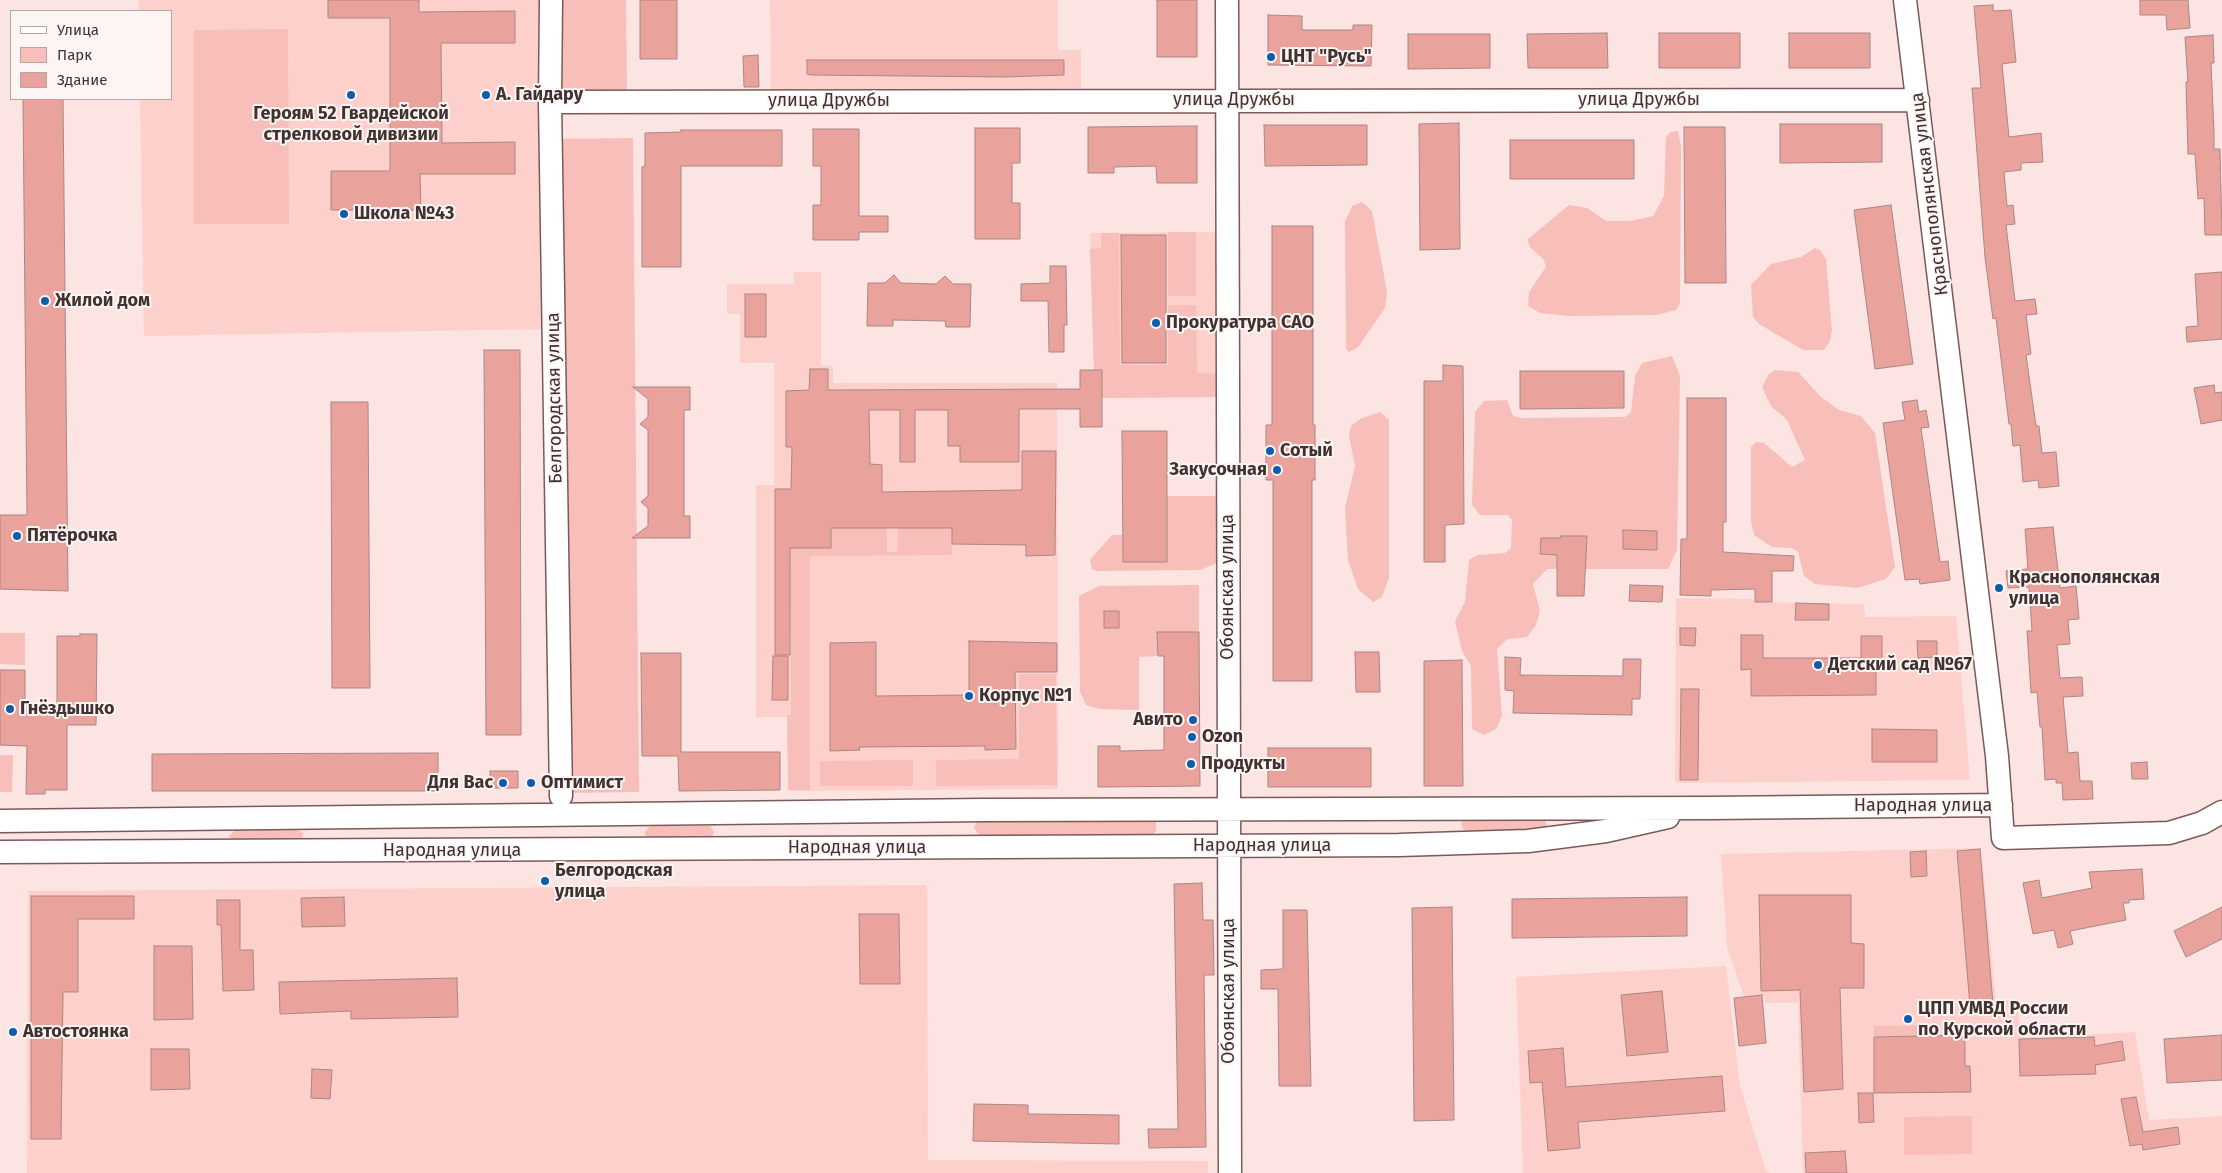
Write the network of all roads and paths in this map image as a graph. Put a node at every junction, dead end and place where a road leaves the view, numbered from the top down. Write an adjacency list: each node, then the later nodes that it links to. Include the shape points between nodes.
1 (551, 0): 6 (street, Белгородская улица)
2 (1227, 0): 4 (street, Обоянская улица)
3 (1905, 0): 5 (street, Краснополянская улица)
4 (1228, 100): 5 (street, улица Дружбы); 6 (street, улица Дружбы); 9 (street, Обоянская улица)
5 (1918, 100): 8 (street, Краснополянская улица)
6 (550, 102): 7 (street, Белгородская улица)
7 (561, 796)
8 (2001, 805): 10 (street, Народная улица); 11 (street, Народная улица, via 2003,838 2169,833 2202,824)
9 (1228, 808): 10 (street, Народная улица); 12 (street, Народная улица); 13 (street, Обоянская улица)
10 (1710, 808): 13 (street, Народная улица, via 1606,831 1528,841)
11 (2222, 812)
12 (0, 821)
13 (1228, 846): 14 (street, Народная улица); 15 (street, Обоянская улица)
14 (0, 852)
15 (1230, 1173)

